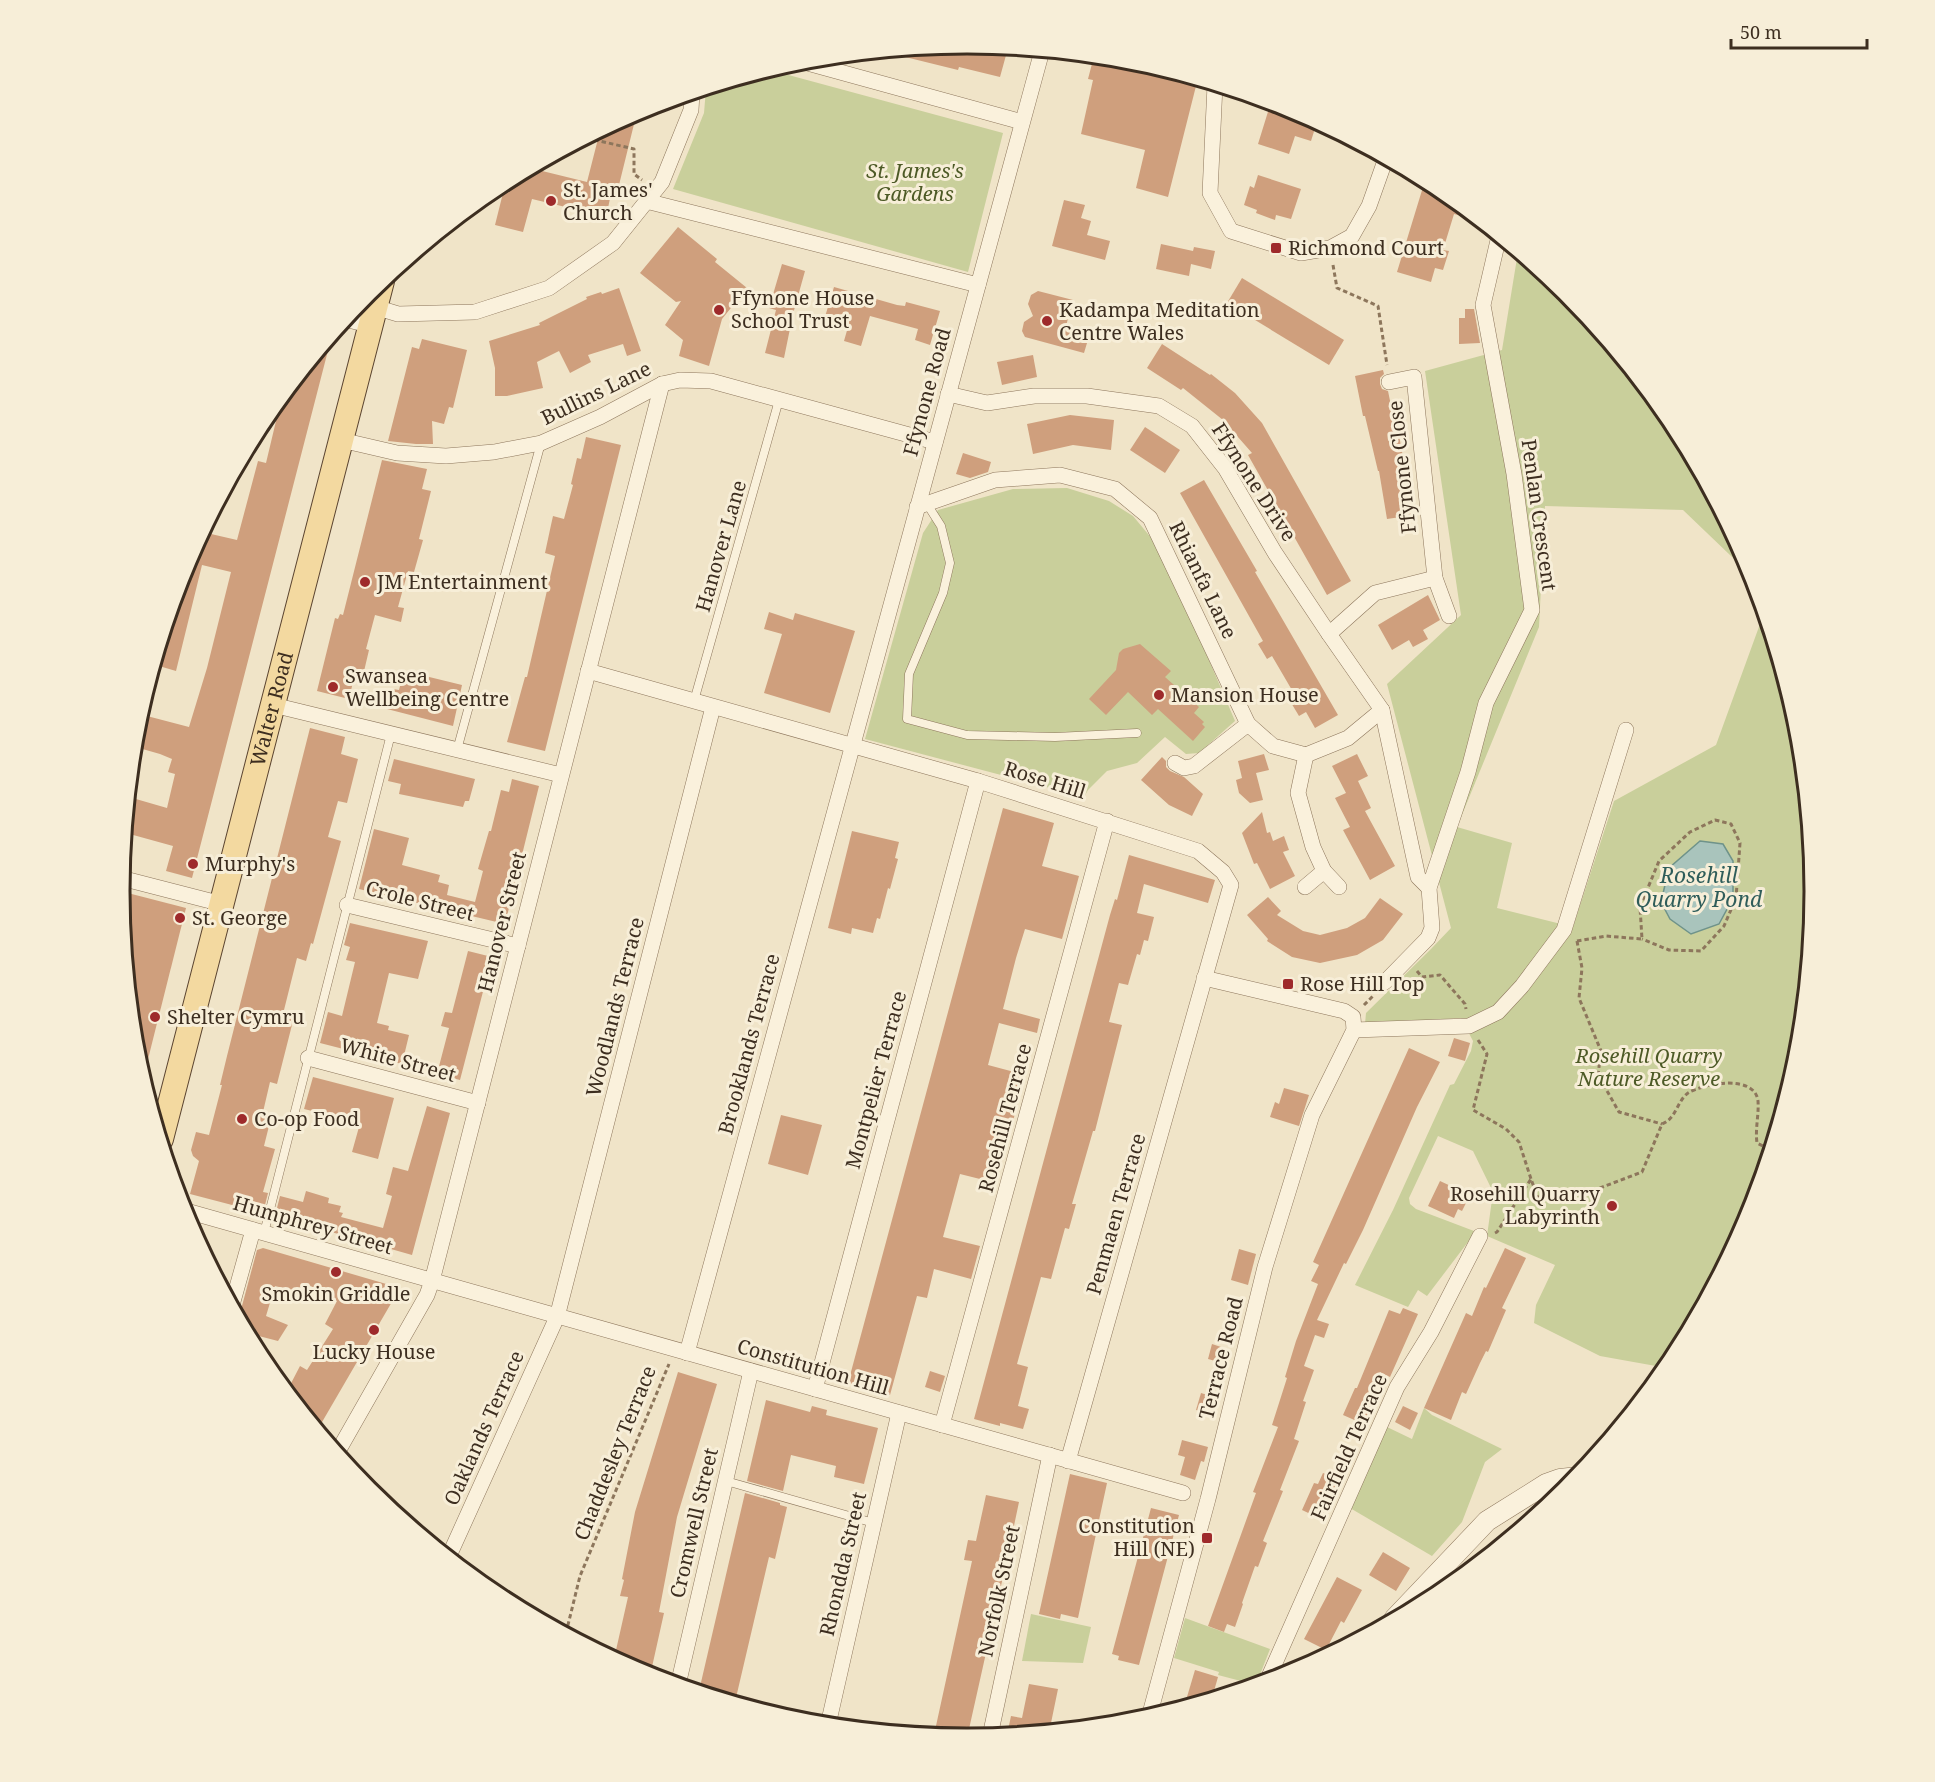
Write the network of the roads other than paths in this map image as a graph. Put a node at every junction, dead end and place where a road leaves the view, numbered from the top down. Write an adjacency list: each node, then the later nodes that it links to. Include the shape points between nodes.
1 (1040, 58): 5 (street, Ffynone Road)
2 (822, 67): 5 (street)
3 (1213, 91): 6 (street, via 1210,193 1231,231 1301,253 1330,248 1352,236 1369,207)
4 (692, 101): 7 (street, via 662,182)
5 (1022, 122): 9 (street, Ffynone Road)
6 (1384, 165)
7 (650, 196): 9 (street); 11 (street, via 614,243 549,288 476,312)
8 (1497, 244): 44 (street, Penlan Crescent, via 1483,305 1514,474 1532,610 1485,704 1468,772)
9 (978, 285): 15 (street, Ffynone Road)
10 (377, 298): 11 (main road, Walter Road)
11 (373, 315): 12 (street); 17 (main road, Walter Road)
12 (360, 316)
13 (1389, 382): 21 (street, Ffynone Close, via 1414,377)
14 (662, 384): 16 (street, Bullins Lane, via 711,381); 19 (street, Bullins Lane); 24 (street, Hanover Street)
15 (948, 394): 18 (street, Ffynone Road); 23 (street, Ffynone Drive, via 987,403 1034,396 1087,396 1159,406 1192,426 1225,468)
16 (779, 400): 18 (street, Bullins Lane); 25 (lane, Hanover Lane)
17 (341, 440): 19 (street, Bullins Lane, via 397,453 446,456); 26 (main road, Walter Road)
18 (935, 442): 20 (street, Ffynone Road)
19 (541, 443): 34 (lane)
20 (922, 506): 29 (street, Rhianfa Lane, via 995,480 1060,475 1115,489 1150,518); 31 (lane, via 941,526 950,563 943,593 909,674 908,719 967,735 1056,737); 33 (street, Ffynone Road)
21 (1435, 578): 22 (street, Ffynone Close); 23 (street, via 1375,593)
22 (1449, 616)
23 (1329, 634): 28 (street, Ffynone Drive)
24 (588, 671): 25 (street, Rose Hill); 37 (street, Hanover Street)
25 (694, 701): 27 (street, Rose Hill)
26 (273, 705): 32 (street); 45 (main road, Walter Road)
27 (713, 707): 33 (street, Rose Hill); 59 (street, Woodlands Terrace)
28 (1382, 710): 35 (street, via 1347,738); 44 (street, via 1418,877)
29 (1248, 724): 35 (street, via 1273,746); 36 (street, via 1194,766 1184,768)
30 (1626, 730): 50 (street, via 1564,930 1498,1012 1469,1026)
31 (1137, 733)
32 (390, 734): 34 (street); 46 (lane)
33 (852, 745): 38 (street, Rose Hill); 60 (street, Brooklands Terrace)
34 (457, 750): 37 (street)
35 (1306, 755): 40 (street, via 1298,793)
36 (1174, 762)
37 (561, 775): 47 (street, Hanover Street)
38 (978, 781): 39 (street, Rose Hill); 62 (street, Montpelier Terrace)
39 (1107, 821): 48 (street, Rose Hill, via 1198,851 1223,872 1231,885); 64 (street, Rosehill Terrace)
40 (1324, 871): 42 (street); 43 (street)
41 (130, 880): 45 (street)
42 (1305, 887)
43 (1339, 887)
44 (1429, 888): 49 (street, Penlan Crescent, via 1432,928 1428,938)
45 (222, 904): 53 (main road, Walter Road)
46 (347, 905): 47 (street, Crole Street); 51 (lane)
47 (518, 946): 52 (street, Hanover Street)
48 (1204, 978): 50 (street, via 1344,1011); 67 (street, Penmaen Terrace)
49 (1385, 982)
50 (1354, 1024): 76 (street, Terrace Road, via 1312,1115 1265,1268)
51 (308, 1058): 52 (street, White Street); 55 (lane)
52 (478, 1103): 57 (street, Hanover Street)
53 (161, 1108)
54 (195, 1213): 55 (street, Humphrey Street)
55 (258, 1231): 57 (street, Humphrey Street); 58 (street)
56 (1480, 1236): 74 (street, Fairfield Terrace, via 1431,1332 1397,1387)
57 (432, 1281): 59 (street, Constitution Hill); 65 (street, Hanover Street)
58 (235, 1295)
59 (557, 1317): 60 (street, Constitution Hill); 72 (street, Oaklands Terrace)
60 (687, 1353): 61 (street, Constitution Hill)
61 (751, 1371): 62 (street, Constitution Hill); 69 (street, Cromwell Street)
62 (815, 1389): 63 (street, Constitution Hill)
63 (899, 1413): 64 (street, Constitution Hill); 71 (street, Rhondda Street)
64 (942, 1425): 66 (street, Constitution Hill)
65 (341, 1446)
66 (1050, 1455): 67 (street, Constitution Hill); 78 (street, Norfolk Street)
67 (1068, 1461): 70 (street, Constitution Hill)
68 (1563, 1479): 73 (street, via 1546,1484 1487,1521)
69 (726, 1481): 71 (lane); 75 (street, Cromwell Street)
70 (1183, 1493)
71 (874, 1523): 77 (street, Rhondda Street)
72 (451, 1549)
73 (1412, 1600)
74 (1272, 1670)
75 (680, 1677)
76 (1152, 1707)
77 (830, 1716)
78 (992, 1727)

